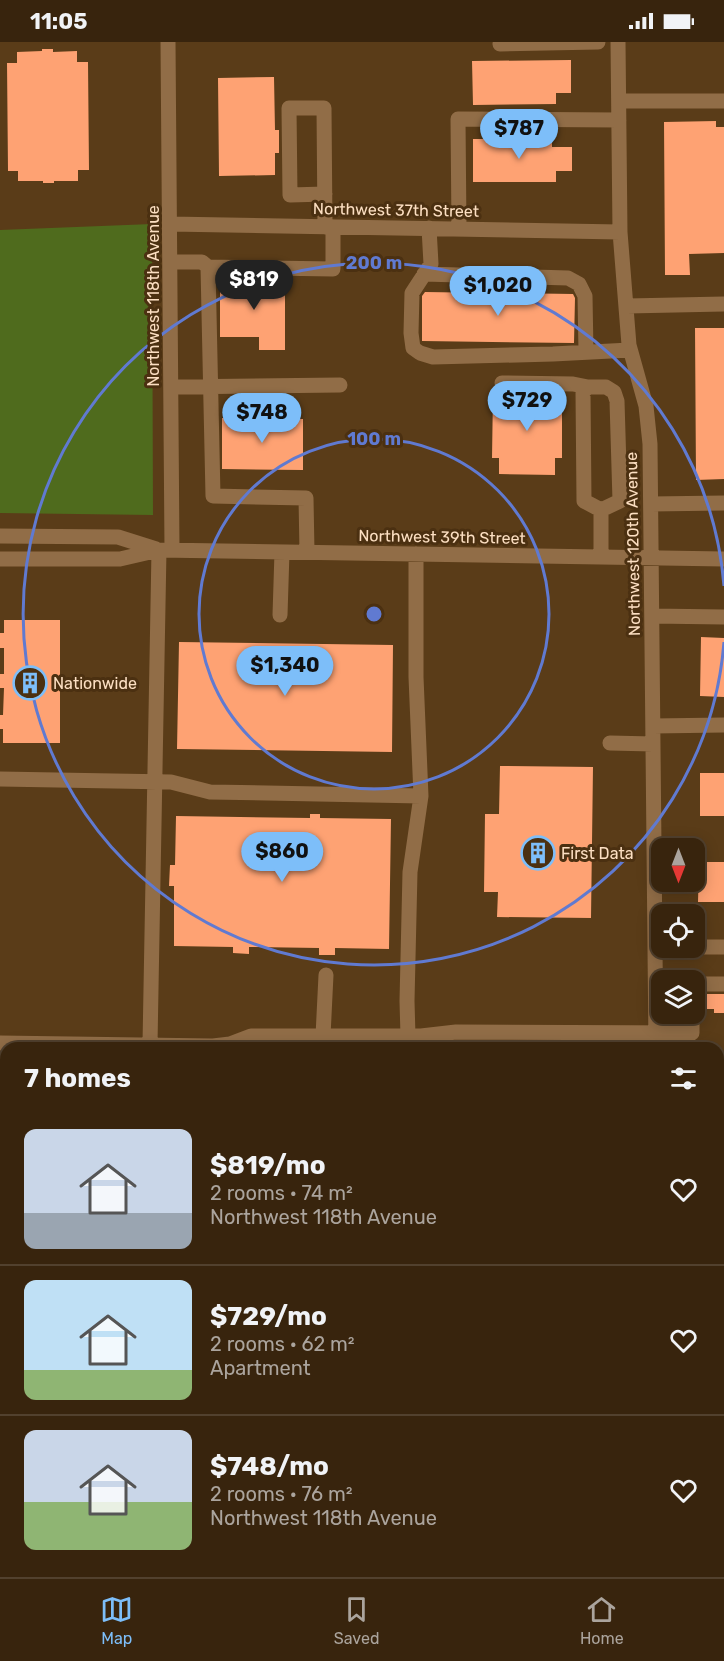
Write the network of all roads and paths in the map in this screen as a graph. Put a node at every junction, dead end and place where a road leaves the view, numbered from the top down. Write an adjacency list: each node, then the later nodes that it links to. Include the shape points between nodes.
1 (168, 42): 9 (street, Northwest 118th Avenue)
2 (598, 42): 4 (street)
3 (618, 42): 5 (street, Northwest 120th Avenue)
4 (500, 45)
5 (619, 101): 6 (street); 7 (street, Northwest 120th Avenue)
6 (724, 101)
7 (619, 120): 12 (street, via 458,119); 13 (street, Northwest 120th Avenue)
8 (325, 194): 8 (street, via 324,108 289,108 290,195); 10 (street)
9 (170, 224): 10 (street, Northwest 37th Street); 14 (street, Northwest 118th Avenue)
10 (329, 227): 11 (street, Northwest 37th Street); 15 (street, via 333,269)
11 (429, 228): 12 (street, Northwest 37th Street); 16 (street, via 431,264)
12 (459, 229): 13 (street, Northwest 37th Street)
13 (620, 232): 18 (street, Northwest 120th Avenue)
14 (171, 262): 15 (street, via 202,262); 24 (street, Northwest 118th Avenue)
15 (208, 267): 23 (street)
16 (424, 274): 20 (street, via 568,278 579,284 585,296); 20 (street, via 412,293 413,348 420,353 434,357)
17 (724, 304): 18 (street)
18 (627, 306): 19 (street, Northwest 120th Avenue)
19 (630, 350): 20 (street); 27 (street, Northwest 120th Avenue, via 646,406)
20 (586, 352)
21 (502, 383): 25 (street)
22 (339, 385): 23 (street)
23 (211, 386): 24 (street); 32 (street, via 213,496 306,498)
24 (171, 387): 30 (street, Northwest 118th Avenue)
25 (588, 387): 28 (street, via 583,392 584,501); 28 (street, via 606,387 614,392 617,401 620,501)
26 (724, 503): 27 (street)
27 (651, 504): 35 (street, Northwest 120th Avenue)
28 (601, 510): 34 (street)
29 (0, 536): 30 (street, Northwest 39th Street, via 117,537)
30 (165, 550): 31 (street, Northwest 39th Street); 36 (street, Northwest 39th Street, via 120,559); 46 (street, Northwest 118th Avenue)
31 (282, 552): 32 (street, Northwest 39th Street); 38 (street)
32 (307, 552): 33 (street, Northwest 39th Street)
33 (416, 554): 34 (street, Northwest 39th Street); 47 (street)
34 (601, 557): 35 (street, Northwest 39th Street)
35 (652, 558): 37 (street, Northwest 39th Street); 39 (street, Northwest 120th Avenue)
36 (0, 559)
37 (724, 559)
38 (280, 615)
39 (652, 616): 40 (street); 42 (street, Northwest 120th Avenue)
40 (724, 617)
41 (724, 725): 42 (street)
42 (653, 726): 44 (street, Northwest 120th Avenue)
43 (610, 743): 44 (street)
44 (653, 744): 48 (street, Northwest 120th Avenue)
45 (0, 778): 46 (street)
46 (154, 782): 47 (street, via 210,792); 59 (street, Northwest 118th Avenue)
47 (421, 795): 57 (street, via 411,872)
48 (657, 904)
49 (705, 947): 50 (street)
50 (724, 947)
51 (658, 958): 58 (street, Northwest 120th Avenue)
52 (326, 975): 56 (street)
53 (705, 984): 54 (street)
54 (724, 984)
55 (692, 1024): 58 (street, via 692,1033)
56 (323, 1036): 57 (street); 60 (street, via 251,1036)
57 (408, 1036): 58 (street, via 456,1032)
58 (656, 1041)
59 (150, 1042)
60 (235, 1042)

